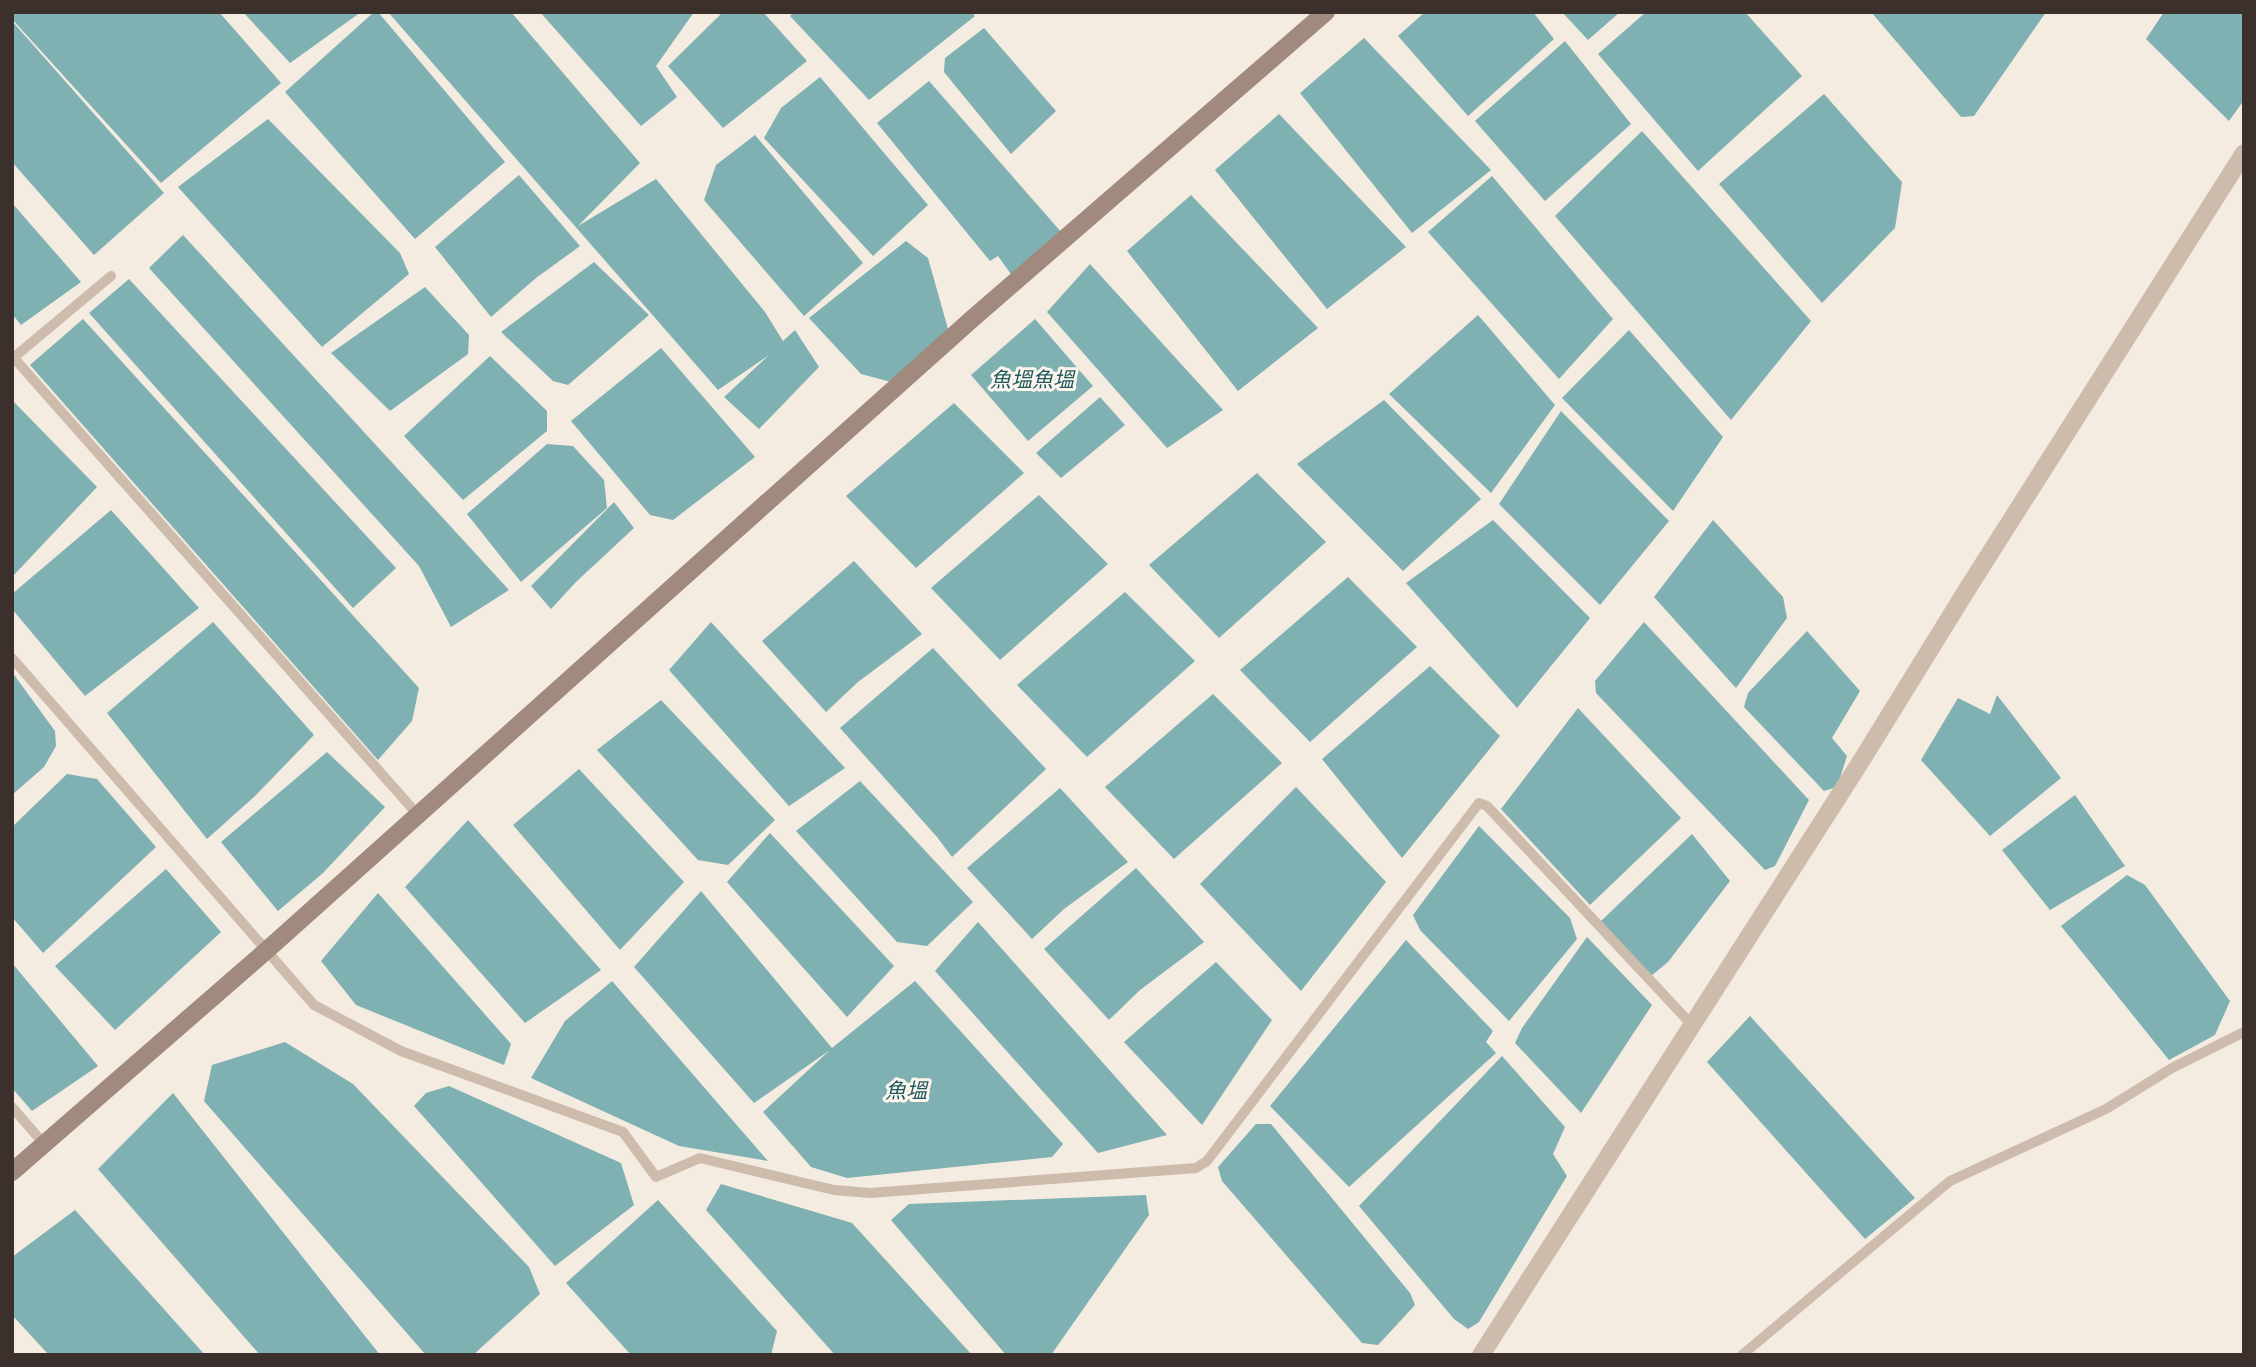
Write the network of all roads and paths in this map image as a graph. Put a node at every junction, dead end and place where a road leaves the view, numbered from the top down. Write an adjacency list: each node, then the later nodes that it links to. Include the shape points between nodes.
1 (1326, 12): 6 (street, via 972,319)
2 (2244, 153): 8 (street)
3 (111, 276): 4 (lane)
4 (13, 359): 6 (lane)
5 (12, 658): 7 (lane)
6 (418, 815): 7 (street)
7 (267, 950): 8 (lane, via 314,1005 401,1051 622,1132 656,1177 700,1158 834,1191 870,1193 1196,1168 1207,1161 1479,803 1487,806); 11 (street)
8 (1692, 1025): 13 (street)
9 (2244, 1032): 14 (lane, via 2172,1068 2106,1110 1950,1181)
10 (12, 1107): 11 (lane)
11 (44, 1144): 12 (street)
12 (12, 1172)
13 (1481, 1355)
14 (1742, 1355)

